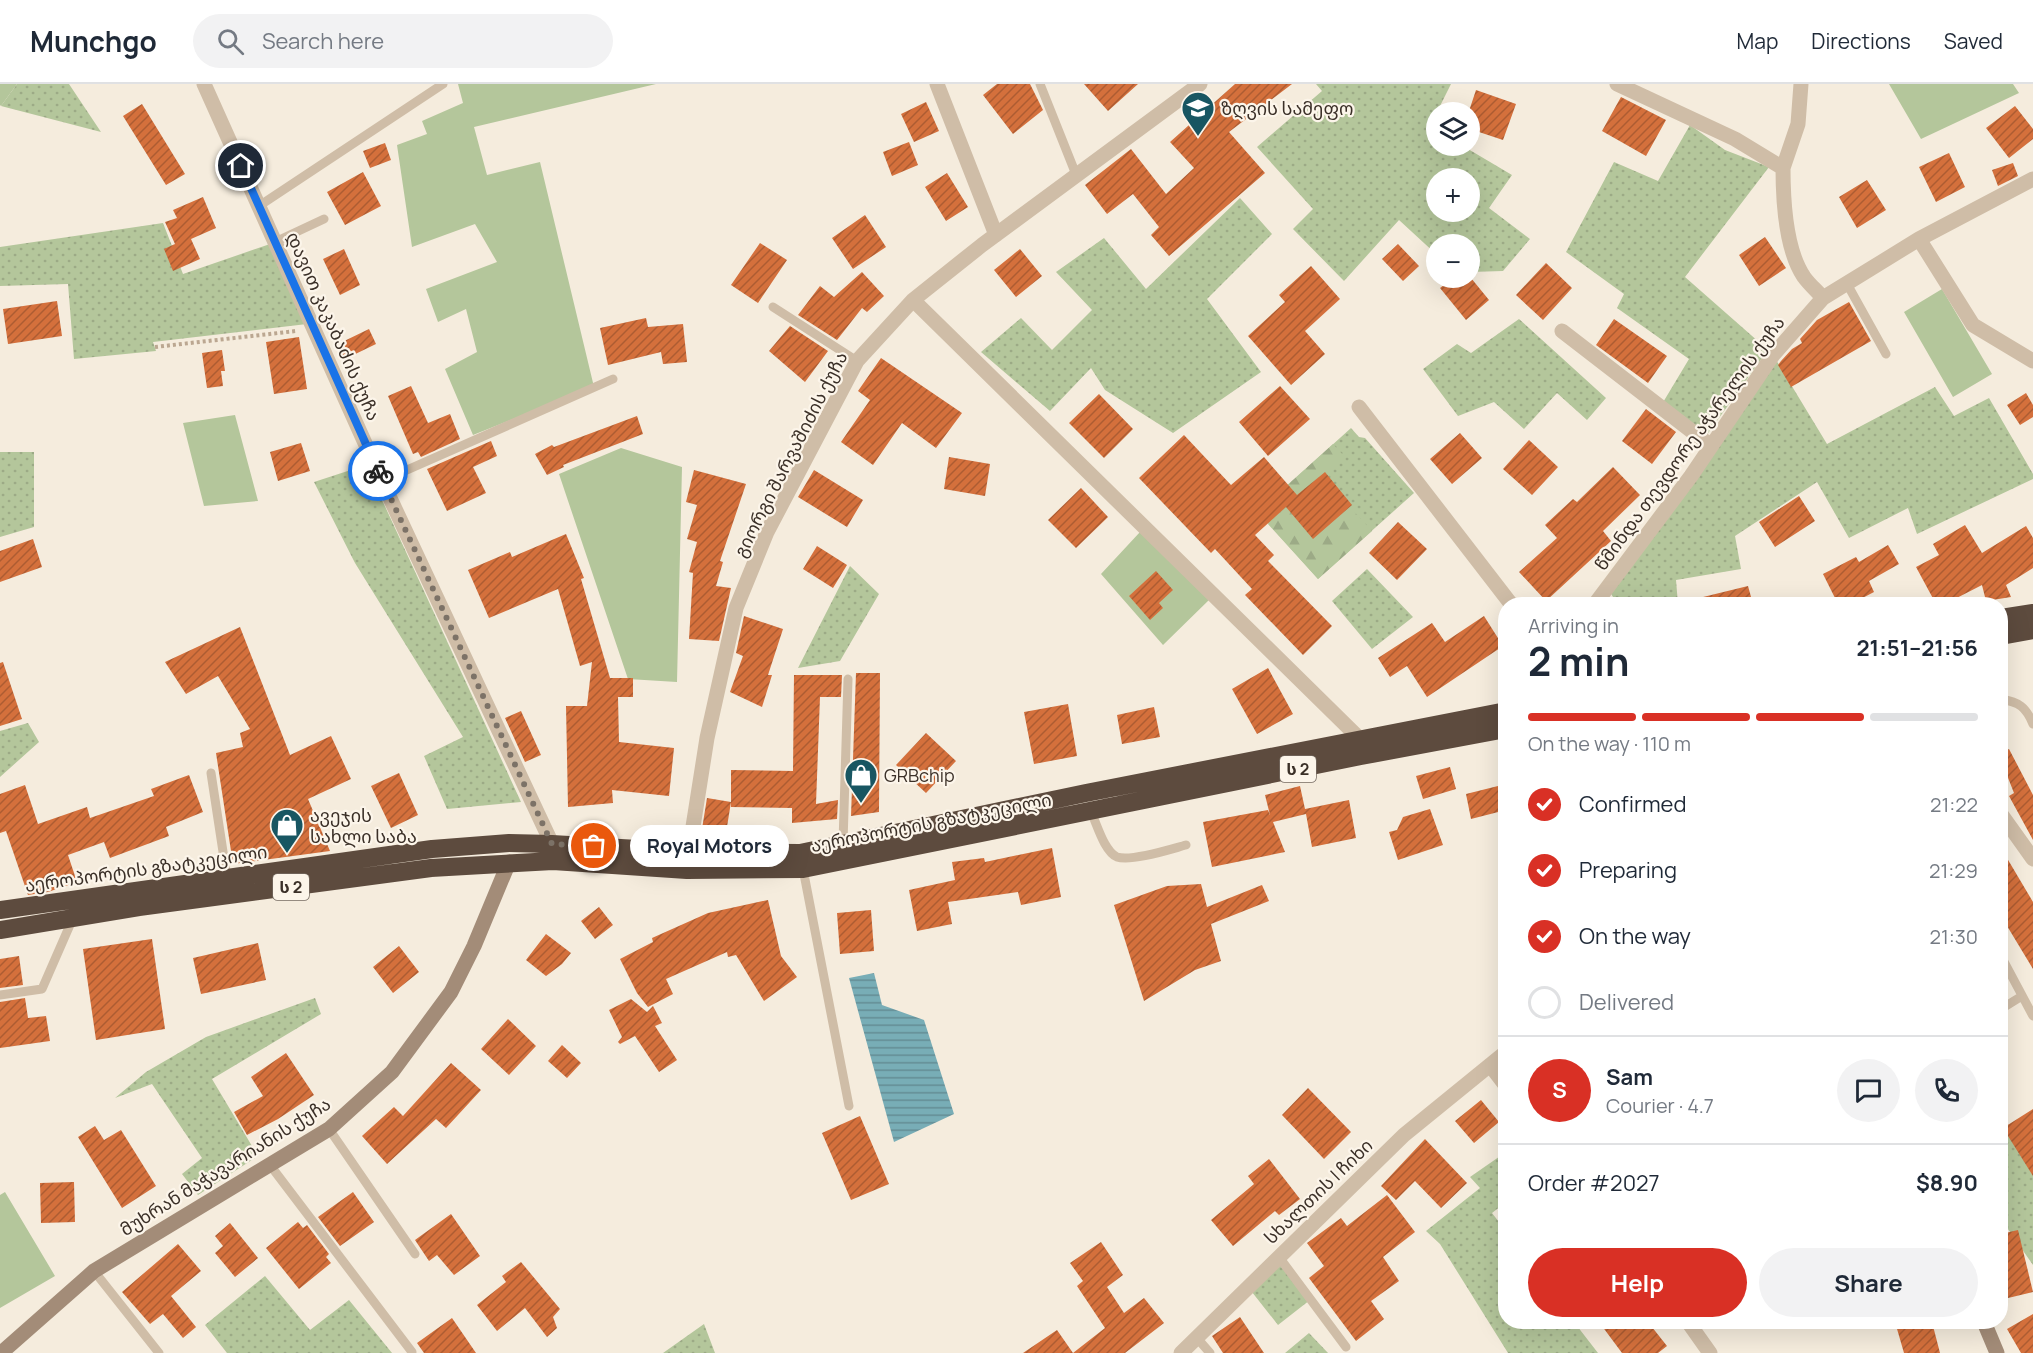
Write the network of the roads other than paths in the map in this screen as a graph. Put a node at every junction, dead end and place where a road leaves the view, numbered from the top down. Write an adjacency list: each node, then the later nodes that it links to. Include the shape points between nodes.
1 (204, 84): 11 (street, დავით კაკაბაძის ქუჩა)
2 (443, 84): 11 (lane)
3 (937, 84): 13 (street)
4 (1040, 84): 9 (lane)
5 (1200, 84): 9 (street, გიორგი შარვაშიძის ქუჩა)
6 (1617, 84): 8 (street, via 1735,139)
7 (1801, 84): 8 (street, via 1798,124)
8 (1783, 168): 17 (street, via 1783,204 1791,244 1803,275)
9 (1077, 177): 13 (street, გიორგი შარვაშიძის ქუჩა)
10 (2033, 179): 14 (street, წმინდა თევდორე აჭარელის ქუჩა)
11 (260, 206): 15 (street, დავით კაკაბაძის ქუჩა)
12 (324, 219): 15 (lane)
13 (996, 235): 18 (street, გიორგი შარვაშიძის ქუჩა)
14 (1918, 239): 16 (street, წმინდა თევდორე აჭარელის ქუჩა); 23 (street, via 1973,325)
15 (275, 242): 27 (street, დავით კაკაბაძის ქუჩა)
16 (1846, 282): 17 (street, წმინდა თევდორე აჭარელის ქუჩა); 21 (lane)
17 (1823, 298): 26 (street, წმინდა თევდორე აჭარელის ქუჩა, via 1773,355)
18 (913, 300): 22 (street, გიორგი შარვაშიძის ქუჩა); 39 (street)
19 (773, 307): 22 (lane)
20 (1562, 331): 26 (street)
21 (1886, 354)
22 (857, 361): 46 (street, გიორგი შარვაშიძის ქუჩა, via 767,532 736,608 707,738)
23 (2033, 361)
24 (613, 379): 27 (lane)
25 (1359, 407): 28 (street)
26 (1711, 446): 29 (street, წმინდა თევდორე აჭარელის ქუჩა)
27 (382, 481): 44 (street, დავით კაკაბაძის ქუჩა)
28 (1506, 597)
29 (1599, 597)
30 (2033, 613): 31 (highway)
31 (2008, 617)
32 (2033, 630): 33 (highway)
33 (2008, 635)
34 (848, 678): 43 (lane)
35 (2008, 700): 37 (lane, via 2018,702)
36 (1498, 713): 39 (highway, აეროპორტის გზატკეცილი / ს 2)
37 (2033, 723)
38 (1498, 730): 41 (highway, აეროპორტის გზატკეცილი / ს 2)
39 (1360, 739): 43 (highway, აეროპორტის გზატკეცილი / ს 2)
40 (211, 772): 50 (lane)
41 (1091, 812): 45 (lane, via 1108,849 1117,857); 49 (highway, აეროპორტის გზატკეცილი / ს 2)
42 (2008, 824): 47 (street)
43 (843, 843): 46 (highway, აეროპორტის გზატკეცილი / ს 2, via 801,853)
44 (552, 844): 46 (highway, აეროპორტის გზატკეცილი / ს 2); 50 (highway, აეროპორტის გზატკეცილი / ს 2, via 432,849)
45 (1186, 845)
46 (689, 852)
47 (2033, 859)
48 (509, 862): 49 (highway, აეროპორტის გზატკეცილი / ს 2, via 687,870); 52 (highway, აეროპორტის გზატკეცილი / ს 2, via 431,868); 63 (street, მუხრან მაჭავარიანის ქუჩა, via 451,992 392,1072)
49 (803, 869): 62 (lane)
50 (227, 878): 51 (highway, აეროპორტის გზატკეცილი / ს 2)
51 (0, 910)
52 (73, 918): 53 (highway, აეროპორტის გზატკეცილი / ს 2); 55 (lane, via 42,989)
53 (0, 930)
54 (2008, 969): 56 (lane)
55 (0, 995)
56 (2022, 996): 57 (lane); 58 (lane)
57 (2008, 1005)
58 (2033, 1016)
59 (1498, 1058): 60 (street, სხალთის I ჩიხი)
60 (1490, 1065): 61 (street); 66 (street, სხალთის I ჩიხი, via 1404,1135)
61 (1498, 1076)
62 (849, 1106)
63 (329, 1129): 64 (street, მუხრან მაჭავარიანის ქუჩა); 65 (lane)
64 (270, 1165): 67 (street, მუხრან მაჭავარიანის ქუჩა); 72 (lane)
65 (415, 1254)
66 (1279, 1257): 70 (street, სხალთის I ჩიხი); 71 (lane)
67 (94, 1271): 73 (street, მუხრან მაჭავარიანის ქუჩა); 74 (lane)
68 (1693, 1329): 77 (street)
69 (1987, 1329): 78 (street)
70 (1197, 1338): 75 (street, სხალთის I ჩიხი); 76 (lane)
71 (1346, 1347)
72 (412, 1352)
73 (1, 1353)
74 (159, 1353)
75 (1181, 1353)
76 (1210, 1353)
77 (1710, 1353)
78 (1997, 1353)

